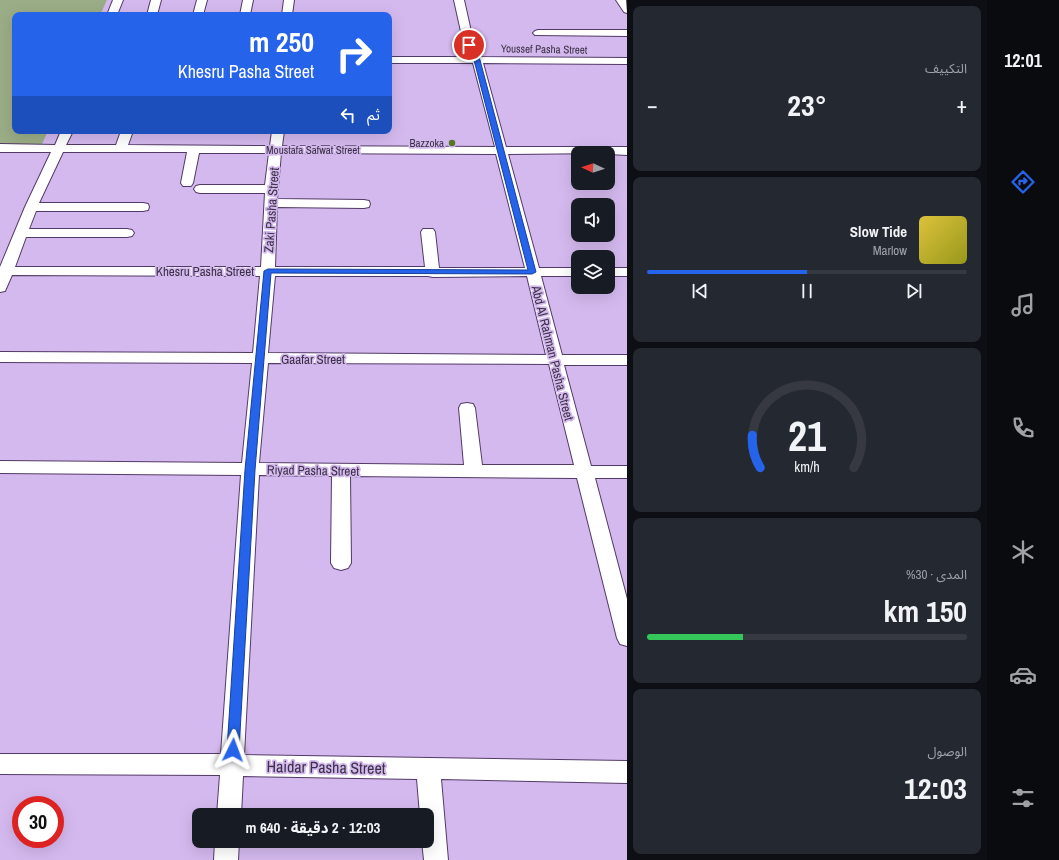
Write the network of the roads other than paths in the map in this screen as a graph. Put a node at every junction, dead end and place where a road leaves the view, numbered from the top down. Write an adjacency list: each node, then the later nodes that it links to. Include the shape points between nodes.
1 (118, 0): 9 (street)
2 (156, 0): 10 (street)
3 (202, 0): 11 (street)
4 (248, 0): 12 (street)
5 (289, 0): 13 (street)
6 (459, 0): 18 (street, Abd Al Rahman Pasha Street, via 471,51)
7 (621, 0): 8 (street)
8 (627, 10)
9 (113, 12)
10 (153, 12)
11 (199, 12)
12 (246, 12)
13 (287, 12)
14 (538, 33): 16 (street)
15 (627, 34): 16 (street)
16 (583, 40): 19 (street)
17 (392, 60): 18 (street, Youssef Pasha Street)
18 (477, 60): 19 (street, Youssef Pasha Street, via 563,57); 29 (street, Abd Al Rahman Pasha Street)
19 (592, 61): 20 (street, Youssef Pasha Street)
20 (627, 61)
21 (66, 134): 25 (street)
22 (126, 134): 26 (street)
23 (278, 134): 28 (street, Zaki Pasha Street)
24 (0, 148): 25 (street, Moustafa Safwat Street)
25 (60, 148): 26 (street, Moustafa Safwat Street); 35 (street)
26 (121, 149): 27 (street, Moustafa Safwat Street)
27 (194, 149): 28 (street, Moustafa Safwat Street); 31 (street)
28 (276, 149): 29 (street, Moustafa Safwat Street); 33 (street, Zaki Pasha Street)
29 (501, 150): 30 (street, Moustafa Safwat Street); 42 (street, Abd Al Rahman Pasha Street)
30 (627, 151)
31 (187, 183)
32 (200, 189): 33 (street)
33 (270, 196): 34 (street); 41 (street, Zaki Pasha Street)
34 (364, 204)
35 (31, 207): 36 (street); 38 (street)
36 (143, 207)
37 (428, 232): 46 (street)
38 (22, 233): 39 (street); 40 (street)
39 (127, 233)
40 (4, 271): 41 (street, Khesru Pasha Street); 47 (street)
41 (268, 271): 46 (street, Khesru Pasha Street); 49 (street, Zaki Pasha Street)
42 (532, 272): 43 (street, Khesru Pasha Street); 46 (street, Khesru Pasha Street); 50 (street, Abd Al Rahman Pasha Street)
43 (571, 272)
44 (615, 272): 45 (street)
45 (627, 272)
46 (433, 273)
47 (0, 288)
48 (0, 357): 49 (street, Gaafar Street)
49 (260, 359): 50 (street, Gaafar Street); 54 (street, Zaki Pasha Street)
50 (555, 360): 51 (street, Gaafar Street); 57 (street, Abd Al Rahman Pasha Street)
51 (627, 360)
52 (467, 408): 56 (street)
53 (0, 467): 54 (street, Riyad Pasha Street)
54 (250, 470): 55 (street, Riyad Pasha Street); 62 (street, Zaki Pasha Street)
55 (341, 470): 56 (street, Riyad Pasha Street); 59 (street)
56 (474, 471): 57 (street, Riyad Pasha Street)
57 (584, 471): 58 (street, Riyad Pasha Street); 60 (street, Abd Al Rahman Pasha Street)
58 (627, 472)
59 (341, 563)
60 (627, 637)
61 (0, 764): 62 (street, Haidar Pasha Street)
62 (232, 765): 63 (street, Haidar Pasha Street); 65 (street, Zaki Pasha Street)
63 (428, 769): 64 (street, Haidar Pasha Street); 68 (street)
64 (627, 772)
65 (229, 808)
66 (227, 848): 67 (street)
67 (226, 860)
68 (436, 860)

